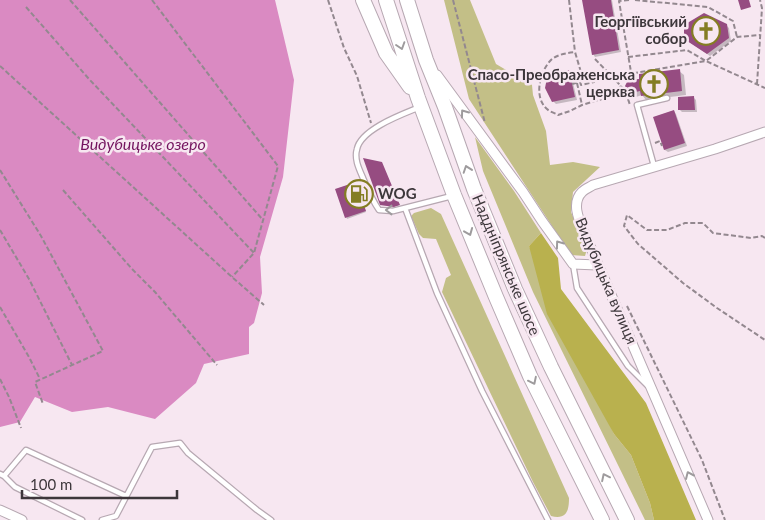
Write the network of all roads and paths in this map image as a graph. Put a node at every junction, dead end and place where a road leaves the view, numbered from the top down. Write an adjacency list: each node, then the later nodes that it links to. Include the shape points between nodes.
1 (70, 0): 43 (path)
2 (152, 0): 43 (path, via 278,166)
3 (328, 0): 36 (path, via 357,76)
4 (363, 0): 32 (main road, via 386,53)
5 (386, 0): 32 (main road, Наддніпрянське шосе, one-way to 32)
6 (407, 0): 17 (main road, Наддніпрянське шосе)
7 (416, 0): 17 (main road)
8 (453, 0): 35 (path)
9 (570, 0): 16 (path)
10 (630, 0): 18 (path, via 619,1)
11 (635, 0): 15 (path, via 708,7 733,21)
12 (760, 0): 14 (path)
13 (26, 6): 46 (path, via 89,79)
14 (760, 35): 15 (path); 28 (path)
15 (737, 37): 20 (path)
16 (575, 52): 24 (path); 33 (path, via 557,56 544,70 540,98 547,109 558,115)
17 (425, 56): 47 (street, one-way to 17); 70 (main road, Наддніпрянське шосе, one-way to 17, via 515,289)
18 (628, 57): 20 (path, via 686,50); 22 (path)
19 (595, 59): 23 (path)
20 (706, 61): 22 (path); 28 (path)
21 (0, 66): 49 (path)
22 (631, 73): 23 (path)
23 (612, 77): 25 (path); 29 (path)
24 (583, 79): 25 (path); 26 (path)
25 (593, 80): 26 (path, via 581,85)
26 (578, 82): 27 (path); 33 (path)
27 (572, 84)
28 (757, 84): 30 (path)
29 (621, 86): 33 (path, via 612,96); 34 (path)
30 (765, 88)
31 (668, 98): 38 (lane, via 637,106)
32 (420, 102): 36 (lane); 41 (main road, Наддніпрянське шосе)
33 (582, 105)
34 (631, 106)
35 (485, 123)
36 (373, 130): 42 (lane, one-way to 36, via 379,210 372,200 356,160 359,143)
37 (765, 132): 38 (street, Видубицька вулиця)
38 (654, 166): 48 (street, Видубицька вулиця, via 593,185 582,192 576,214)
39 (0, 170): 55 (path, via 41,236 104,351)
40 (63, 190): 54 (path)
41 (454, 195): 42 (lane); 64 (main road, Наддніпрянське шосе, one-way to 64, via 530,376)
42 (405, 208): 69 (lane, via 441,302)
43 (263, 220): 46 (path)
44 (0, 230): 55 (path)
45 (765, 238): 53 (path, via 713,233 703,223 647,230 627,216 624,226 638,244 683,283)
46 (254, 253): 49 (path)
47 (573, 264): 48 (street); 58 (lane, via 577,288 628,366)
48 (597, 264): 58 (street, Видубицька вулиця)
49 (232, 277): 51 (path)
50 (624, 300): 72 (path, via 702,460)
51 (264, 305)
52 (0, 307): 57 (path)
53 (765, 340)
54 (217, 365)
55 (72, 366): 57 (path)
56 (0, 378): 60 (path)
57 (40, 380): 59 (path, via 35,382)
58 (652, 390): 71 (street, Видубицька вулиця, one-way to 58)
59 (43, 404)
60 (21, 428)
61 (2, 475): 62 (lane, via 26,450); 66 (lane, via 15,487)
62 (126, 496): 67 (lane, via 116,516); 68 (lane, via 152,447 180,443)
63 (0, 510): 65 (street)
64 (600, 519)
65 (22, 520)
66 (82, 520)
67 (102, 520)
68 (271, 520)
69 (548, 520)
70 (627, 520)
71 (708, 520)
72 (725, 520)

